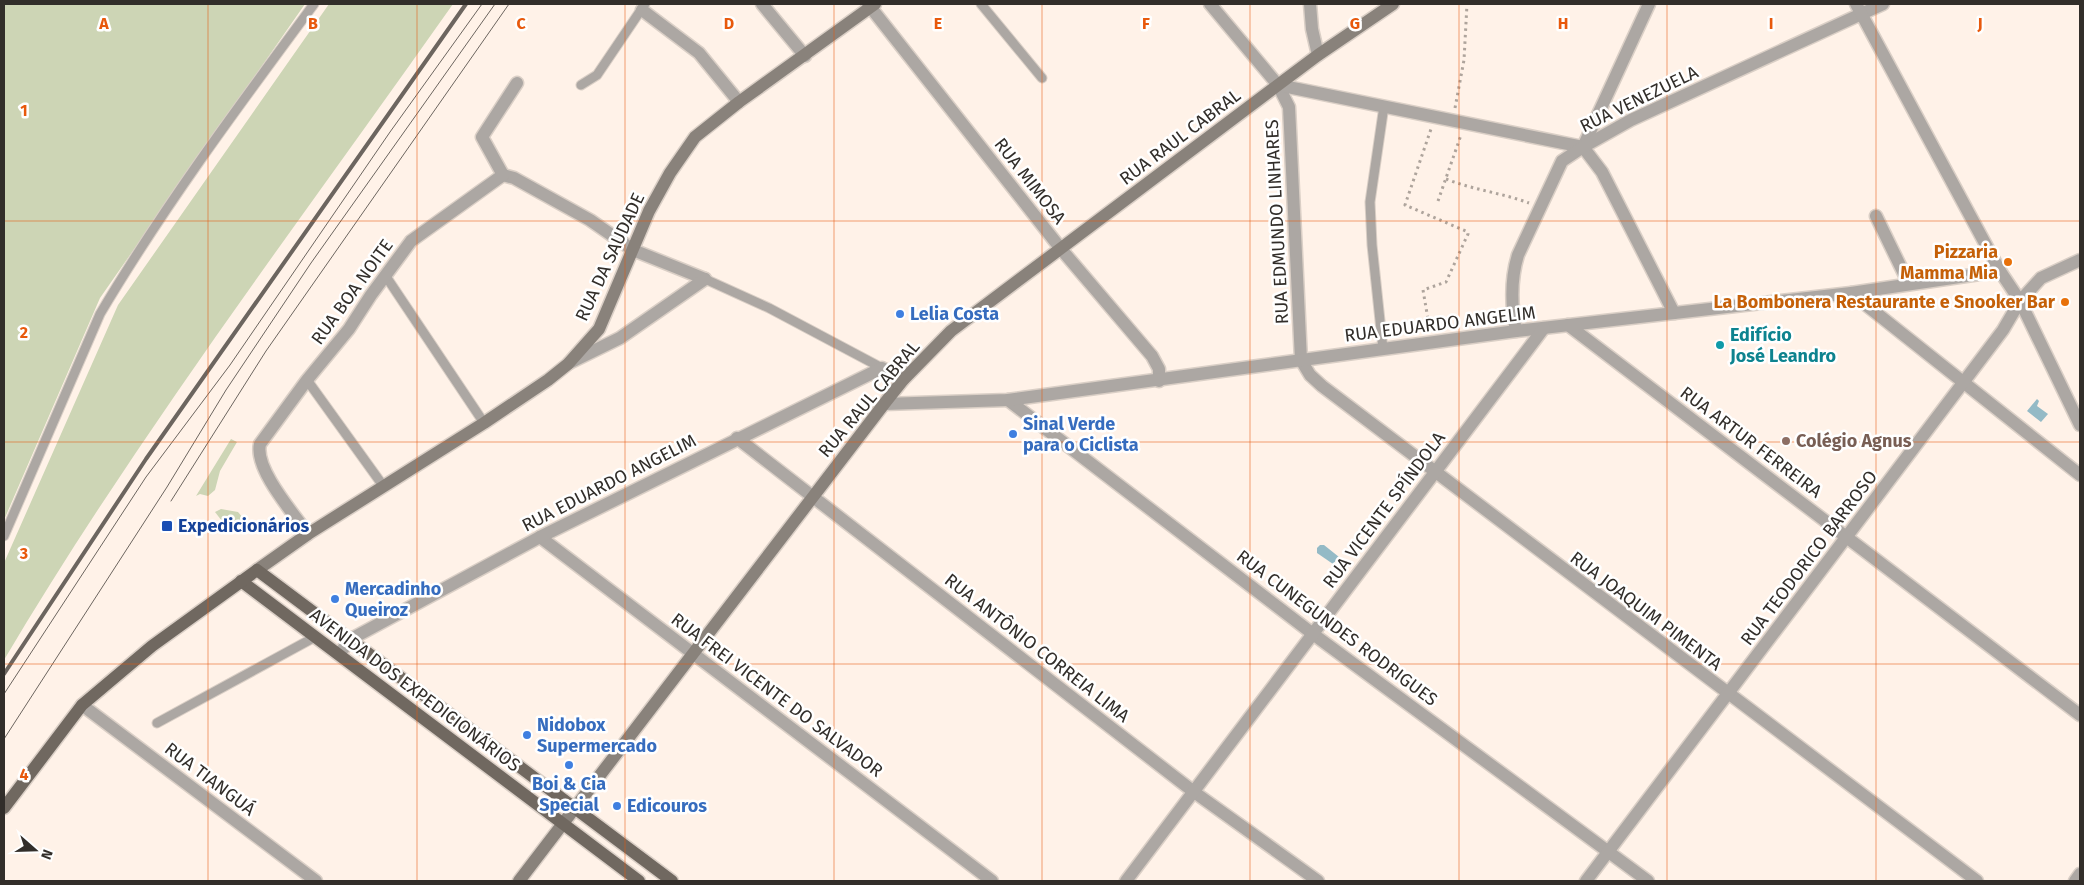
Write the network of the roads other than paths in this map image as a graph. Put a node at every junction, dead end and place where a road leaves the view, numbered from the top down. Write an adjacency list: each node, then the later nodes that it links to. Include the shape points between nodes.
1 (314, 4): 54 (lane, via 199,165 105,306)
2 (762, 4): 13 (street)
3 (981, 4): 14 (lane)
4 (1210, 4): 17 (street, RUA EDMUNDO LINHARES)
5 (1310, 4): 12 (street)
6 (1393, 4): 12 (main road, RUA RAUL CABRAL)
7 (1649, 4): 20 (street)
8 (1883, 4): 11 (street, RUA VENEZUELA)
9 (871, 5): 13 (main road, RUA DA SAUDADE); 23 (street, RUA MIMOSA)
10 (644, 7): 16 (lane, via 597,75); 18 (street, via 699,53)
11 (1859, 9): 20 (street, RUA VENEZUELA, via 1630,120); 26 (street)
12 (1318, 55): 17 (main road, RUA RAUL CABRAL)
13 (805, 56): 18 (main road, RUA DA SAUDADE)
14 (1042, 78)
15 (517, 83): 21 (street, via 482,137)
16 (581, 85)
17 (1278, 85): 19 (street, RUA VENEZUELA); 23 (main road, RUA RAUL CABRAL); 37 (street, RUA EDMUNDO LINHARES, via 1289,106)
18 (739, 102): 24 (main road, RUA DA SAUDADE, via 694,137 649,211)
19 (1384, 106): 20 (street, RUA VENEZUELA); 36 (lane, via 1370,202)
20 (1583, 147): 32 (street, via 1602,172); 35 (street, via 1562,161 1513,270 1511,308)
21 (503, 175): 24 (street, via 590,220); 27 (street, RUA BOA NOITE, via 411,241)
22 (1876, 216): 29 (street)
23 (1061, 249): 41 (main road, RUA RAUL CABRAL, via 951,331); 42 (street, RUA MIMOSA, via 1152,356 1159,369)
24 (633, 250): 28 (street); 38 (main road, RUA DA SAUDADE, via 599,329)
25 (2080, 260): 31 (street, via 2041,278)
26 (2000, 271): 29 (street, RUA EDUARDO ANGELIM); 31 (street)
27 (386, 276): 40 (street, RUA BOA NOITE); 46 (lane)
28 (705, 279): 38 (street, via 620,338); 39 (lane, via 769,308)
29 (1909, 284): 30 (street, RUA EDUARDO ANGELIM)
30 (1851, 293): 32 (street, RUA EDUARDO ANGELIM); 43 (street)
31 (2020, 301): 43 (street, RUA TEODORICO BARROSO, via 2003,330); 47 (street)
32 (1674, 313): 33 (street, RUA EDUARDO ANGELIM)
33 (1568, 325): 34 (street, RUA EDUARDO ANGELIM); 56 (street, RUA ARTUR FERREIRA)
34 (1544, 328): 35 (street, RUA EDUARDO ANGELIM); 49 (street, RUA VICENTE SPÍNDOLA)
35 (1516, 331): 36 (street, RUA EDUARDO ANGELIM)
36 (1383, 349): 37 (street, RUA EDUARDO ANGELIM)
37 (1301, 360): 42 (street, RUA EDUARDO ANGELIM); 49 (street, RUA JOAQUIM PIMENTA, via 1322,386)
38 (568, 364): 46 (main road, RUA DA SAUDADE)
39 (882, 368): 41 (street); 48 (street, RUA EDUARDO ANGELIM)
40 (308, 380): 51 (lane); 53 (street, RUA BOA NOITE, via 260,444 265,472)
41 (903, 380): 45 (main road, RUA RAUL CABRAL)
42 (1159, 380): 44 (street, RUA EDUARDO ANGELIM)
43 (1962, 382): 50 (street); 56 (street, RUA TEODORICO BARROSO)
44 (1008, 400): 45 (street, RUA EDUARDO ANGELIM); 59 (street, RUA CUNEGUNDES RODRIGUES)
45 (884, 404): 52 (main road, RUA RAUL CABRAL)
46 (484, 423): 51 (main road, RUA DA SAUDADE)
47 (2080, 425)
48 (738, 438): 52 (street, RUA ANTÔNIO CORREIA LIMA); 55 (street, RUA EDUARDO ANGELIM)
49 (1435, 472): 59 (street, RUA VICENTE SPÍNDOLA); 64 (street, RUA JOAQUIM PIMENTA)
50 (2080, 475)
51 (384, 486): 53 (main road, RUA DA SAUDADE)
52 (812, 496): 62 (main road, RUA RAUL CABRAL); 68 (street, RUA ANTÔNIO CORREIA LIMA)
53 (308, 534): 57 (main road, RUA DA SAUDADE)
54 (4, 536)
55 (540, 536): 61 (street, RUA EDUARDO ANGELIM); 62 (street, RUA FREI VICENTE DO SALVADOR)
56 (1847, 536): 64 (street, RUA TEODORICO BARROSO); 66 (street, RUA ARTUR FERREIRA)
57 (257, 570): 58 (main road); 61 (main road, AVENIDA DOS EXPEDICIONÁRIOS)
58 (240, 581): 60 (main road, AVENIDA DOS EXPEDICIONÁRIOS); 65 (main road, via 152,646)
59 (1313, 634): 68 (street, RUA VICENTE SPÍNDOLA); 72 (street, RUA CUNEGUNDES RODRIGUES)
60 (315, 637): 63 (main road, AVENIDA DOS EXPEDICIONÁRIOS); 67 (lane)
61 (351, 639): 63 (street, RUA EDUARDO ANGELIM); 70 (main road, AVENIDA DOS EXPEDICIONÁRIOS)
62 (692, 653): 70 (main road, RUA RAUL CABRAL); 78 (street, RUA FREI VICENTE DO SALVADOR)
63 (339, 654): 71 (main road, AVENIDA DOS EXPEDICIONÁRIOS)
64 (1728, 695): 72 (street, RUA TEODORICO BARROSO); 83 (street, RUA JOAQUIM PIMENTA)
65 (82, 705): 69 (main road); 74 (street, RUA TIANGUÁ)
66 (2080, 715)
67 (157, 723)
68 (1194, 792): 79 (street, RUA VICENTE SPÍNDOLA); 80 (street, RUA ANTÔNIO CORREIA LIMA)
69 (4, 808)
70 (575, 808): 71 (main road, RUA RAUL CABRAL); 77 (main road, AVENIDA DOS EXPEDICIONÁRIOS)
71 (563, 823): 75 (main road, RUA RAUL CABRAL); 76 (main road, AVENIDA DOS EXPEDICIONÁRIOS)
72 (1608, 851): 81 (street, RUA TEODORICO BARROSO); 82 (street, RUA CUNEGUNDES RODRIGUES)
73 (2080, 874): 84 (street)
74 (316, 881)
75 (519, 881)
76 (639, 881)
77 (672, 881)
78 (992, 881)
79 (1126, 881)
80 (1318, 881)
81 (1586, 881)
82 (1648, 881)
83 (1977, 881)
84 (2075, 881)

